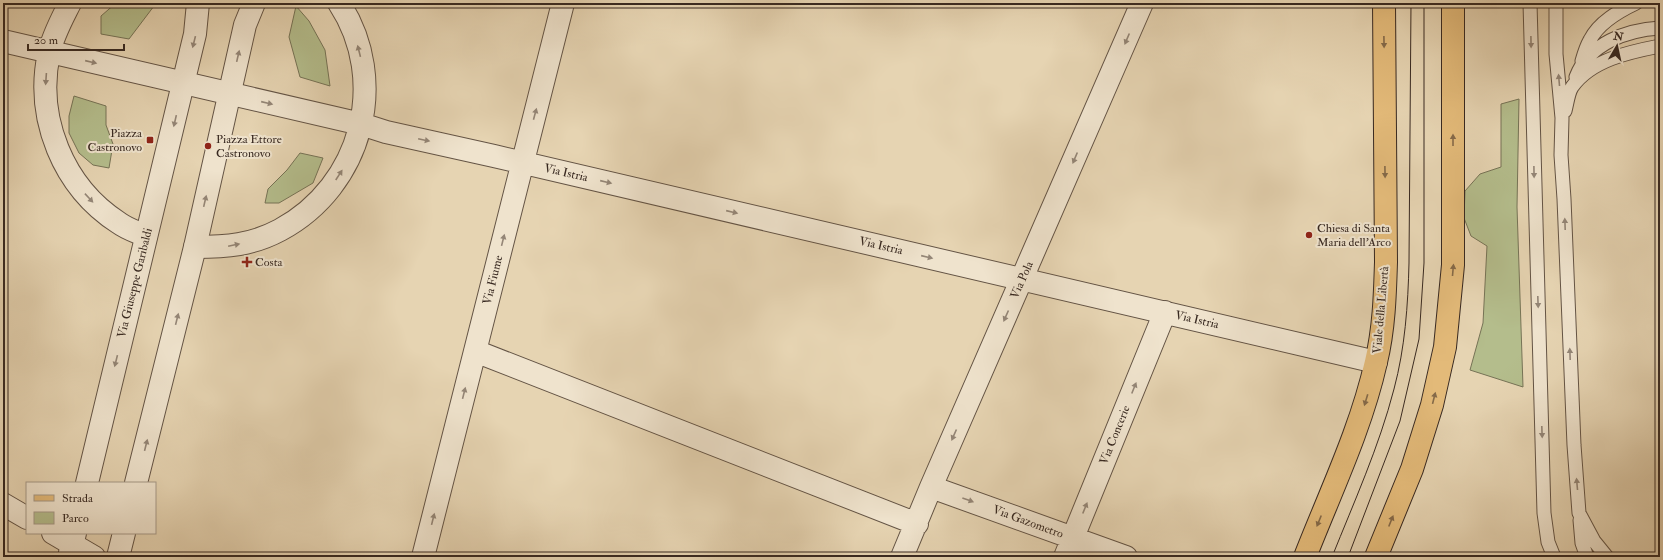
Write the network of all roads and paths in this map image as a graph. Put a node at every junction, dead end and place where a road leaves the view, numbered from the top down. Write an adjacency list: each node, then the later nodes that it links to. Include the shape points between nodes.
1 (70, 3): 15 (street, via 58,25)
2 (198, 3): 17 (street, Via Giuseppe Garibaldi, one-way to 17, via 196,34)
3 (254, 3): 19 (street, one-way to 3, via 245,25)
4 (339, 3): 21 (street, one-way to 4, via 365,100 360,50 352,26)
5 (563, 3): 22 (street, Via Fiume, one-way to 5)
6 (1142, 3): 25 (street, Via Pola, one-way to 25)
7 (1384, 3): 28 (main road, Viale della Libertà, one-way to 28, via 1386,262 1385,299)
8 (1453, 3): 46 (main road, one-way to 8, via 1412,469 1432,405 1445,347 1453,265)
9 (1530, 3): 47 (lane, one-way to 47, via 1544,513 1548,542)
10 (1556, 3): 20 (lane, one-way to 10, via 1556,54)
11 (1636, 3): 16 (lane, via 1604,23 1590,39)
12 (1660, 28): 16 (lane, via 1624,34 1607,42 1591,54)
13 (3, 41): 15 (street, Via Istria)
14 (1660, 46): 18 (lane, via 1633,51 1611,59 1589,70)
15 (49, 53): 17 (street, Via Istria, one-way to 17); 23 (street, one-way to 23, via 45,80 46,108 52,136 63,162 78,186 97,207 119,224)
16 (1579, 68): 18 (lane)
17 (183, 83): 19 (street, Via Istria); 23 (street, Via Giuseppe Garibaldi, one-way to 23)
18 (1572, 88): 20 (lane)
19 (229, 94): 21 (street, Via Istria, one-way to 21); 24 (street, one-way to 19)
20 (1562, 118): 33 (lane, one-way to 20, via 1574,445 1561,155)
21 (361, 124): 22 (street, Via Istria, one-way to 22, via 386,132); 24 (street, one-way to 21, via 228,247 254,241 280,230 303,215 323,197 340,175)
22 (522, 162): 25 (street, Via Istria, one-way to 25); 27 (street, Via Fiume, one-way to 22)
23 (146, 236): 29 (street, Via Giuseppe Garibaldi, one-way to 29)
24 (195, 247): 30 (street, one-way to 24)
25 (1022, 280): 26 (street, Via Istria); 31 (street, Via Pola, one-way to 31)
26 (1165, 312): 28 (street, Via Istria); 39 (street, Via Concerie, one-way to 26)
27 (475, 351): 35 (street); 42 (street, Via Fiume, one-way to 27)
28 (1376, 362): 45 (main road, Viale della Libertà, one-way to 45, via 1352,440)
29 (87, 482)
30 (136, 482)
31 (931, 487): 35 (street, Via Pola); 39 (street, Via Gazometro, one-way to 39)
32 (3, 504): 34 (street)
33 (1580, 513): 48 (lane, via 1582,543); 49 (lane, via 1594,541)
34 (26, 517)
35 (917, 524): 43 (street, Via Pola)
36 (55, 534): 38 (street)
37 (124, 534): 41 (street)
38 (72, 545): 40 (street)
39 (1069, 548): 44 (street, Via Gazometro)
40 (94, 557)
41 (118, 557)
42 (423, 557)
43 (902, 557)
44 (1126, 557)
45 (1304, 557)
46 (1376, 557)
47 (1554, 557)
48 (1587, 557)
49 (1607, 557)

